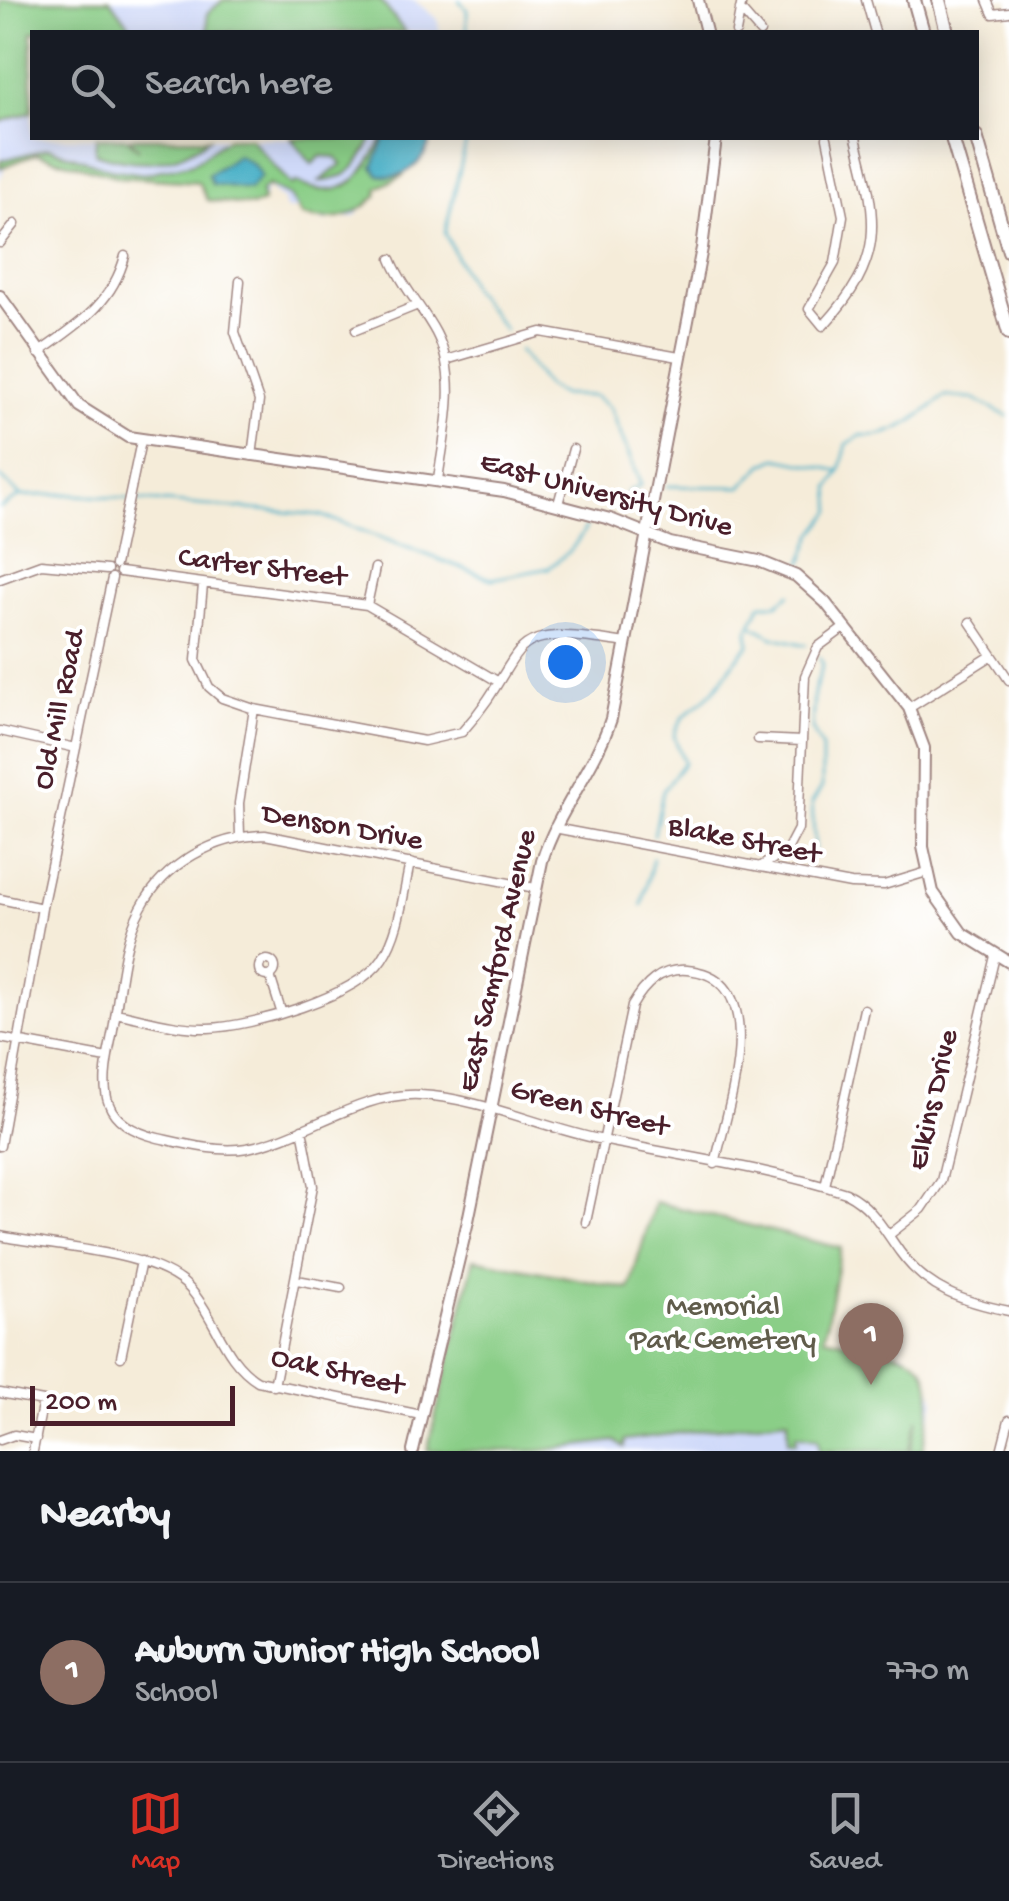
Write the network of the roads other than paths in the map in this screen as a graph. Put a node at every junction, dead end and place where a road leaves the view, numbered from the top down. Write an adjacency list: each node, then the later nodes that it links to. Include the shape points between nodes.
1 (698, 0): 8 (street)
2 (866, 0): 11 (street)
3 (914, 0): 12 (highway)
4 (939, 0): 13 (highway)
5 (987, 0): 7 (street, via 993,14)
6 (741, 4): 9 (street); 10 (street)
7 (1009, 12)
8 (706, 30)
9 (736, 30)
10 (759, 30)
11 (874, 30)
12 (922, 30)
13 (946, 30)
14 (716, 140): 30 (street, East Samford Avenue)
15 (827, 140): 16 (street, via 843,210 835,263 808,309 823,326 850,296 873,245 874,207)
16 (857, 140)
17 (953, 140): 28 (highway)
18 (977, 140): 21 (highway)
19 (15, 224): 20 (street)
20 (0, 242)
21 (1009, 251)
22 (125, 256): 29 (street, via 98,309)
23 (391, 260): 26 (street)
24 (240, 281): 34 (street, via 235,332 259,401)
25 (1, 300): 29 (street, East University Drive)
26 (418, 305): 27 (street); 31 (street)
27 (356, 330)
28 (1009, 332)
29 (38, 353): 32 (street, East University Drive, via 79,406)
30 (679, 357): 31 (street, via 541,332); 37 (street, East Samford Avenue)
31 (446, 360): 35 (street)
32 (140, 441): 34 (street, East University Drive); 39 (street, Old Mill Road)
33 (574, 449): 36 (street)
34 (252, 456): 35 (street, East University Drive)
35 (438, 480): 36 (street, East University Drive)
36 (558, 504): 37 (street, East University Drive)
37 (648, 536): 44 (street, East University Drive, via 778,567 812,588); 45 (street, East Samford Avenue)
38 (375, 568): 42 (street)
39 (114, 571): 40 (street, Carter Street, via 41,564); 41 (street, Carter Street); 54 (street, Old Mill Road)
40 (0, 579)
41 (203, 585): 42 (street, Carter Street); 50 (street, via 196,652 201,674 222,698)
42 (367, 605): 48 (street, Carter Street)
43 (970, 622): 46 (street)
44 (845, 626): 49 (street, East University Drive); 53 (street, via 810,661)
45 (626, 643): 48 (street, via 540,636 512,655); 55 (street, East Samford Avenue, via 604,742)
46 (991, 656): 47 (street); 49 (street)
47 (1009, 680)
48 (497, 681): 50 (street, via 462,732 440,740)
49 (909, 708): 59 (street, East University Drive, via 924,748)
50 (254, 709): 56 (street)
51 (0, 731): 54 (street)
52 (758, 739): 53 (street)
53 (802, 740): 58 (street, via 798,829 787,850)
54 (76, 748): 62 (street, Old Mill Road)
55 (554, 828): 58 (street, Blake Street); 60 (street, East Samford Avenue)
56 (240, 836): 57 (street, Denson Drive, via 282,837); 68 (street, Denson Drive, via 191,856 149,894 134,922)
57 (410, 863): 60 (street, Denson Drive); 67 (street, via 390,943 373,971)
58 (760, 867): 59 (street, Blake Street, via 867,886)
59 (926, 872): 63 (street, East University Drive, via 954,926)
60 (535, 888): 72 (street, East Samford Avenue)
61 (0, 899): 62 (street)
62 (42, 908): 70 (street, Old Mill Road)
63 (994, 956): 64 (street, East University Drive); 79 (street, Elkins Drive, via 941,1181 922,1210)
64 (1009, 962)
65 (270, 976): 67 (street)
66 (864, 1009): 77 (street)
67 (280, 1012): 68 (street, via 204,1028)
68 (116, 1013): 71 (street, Denson Drive)
69 (0, 1038): 70 (street)
70 (17, 1041): 71 (street); 75 (street, Old Mill Road)
71 (107, 1058): 73 (street, Green Street, via 111,1113 135,1132 244,1148)
72 (490, 1109): 73 (street, Green Street, via 414,1094); 74 (street, Green Street); 88 (street, East Samford Avenue)
73 (302, 1129): 82 (street, via 313,1186)
74 (602, 1140): 76 (street, Green Street); 76 (street, via 632,1006 657,976 688,970 724,987 739,1014 738,1055); 78 (street)
75 (0, 1146)
76 (715, 1164): 77 (street, Green Street)
77 (826, 1186): 79 (street, Green Street, via 860,1202)
78 (586, 1222)
79 (889, 1235): 84 (street, Green Street, via 926,1281 946,1294)
80 (0, 1236): 81 (street, Oak Street)
81 (141, 1261): 85 (street); 86 (street, Oak Street, via 166,1268 190,1288 237,1364)
82 (296, 1280): 83 (street); 86 (street)
83 (341, 1288)
84 (1009, 1311)
85 (121, 1358)
86 (274, 1386): 88 (street, Oak Street)
87 (0, 1393): 90 (street, via 43,1401)
88 (421, 1415): 94 (street, East Samford Avenue)
89 (1009, 1420): 91 (street)
90 (36, 1438): 92 (street); 93 (street)
91 (1007, 1439): 95 (street)
92 (0, 1440)
93 (33, 1451)
94 (413, 1451)
95 (1001, 1451)

